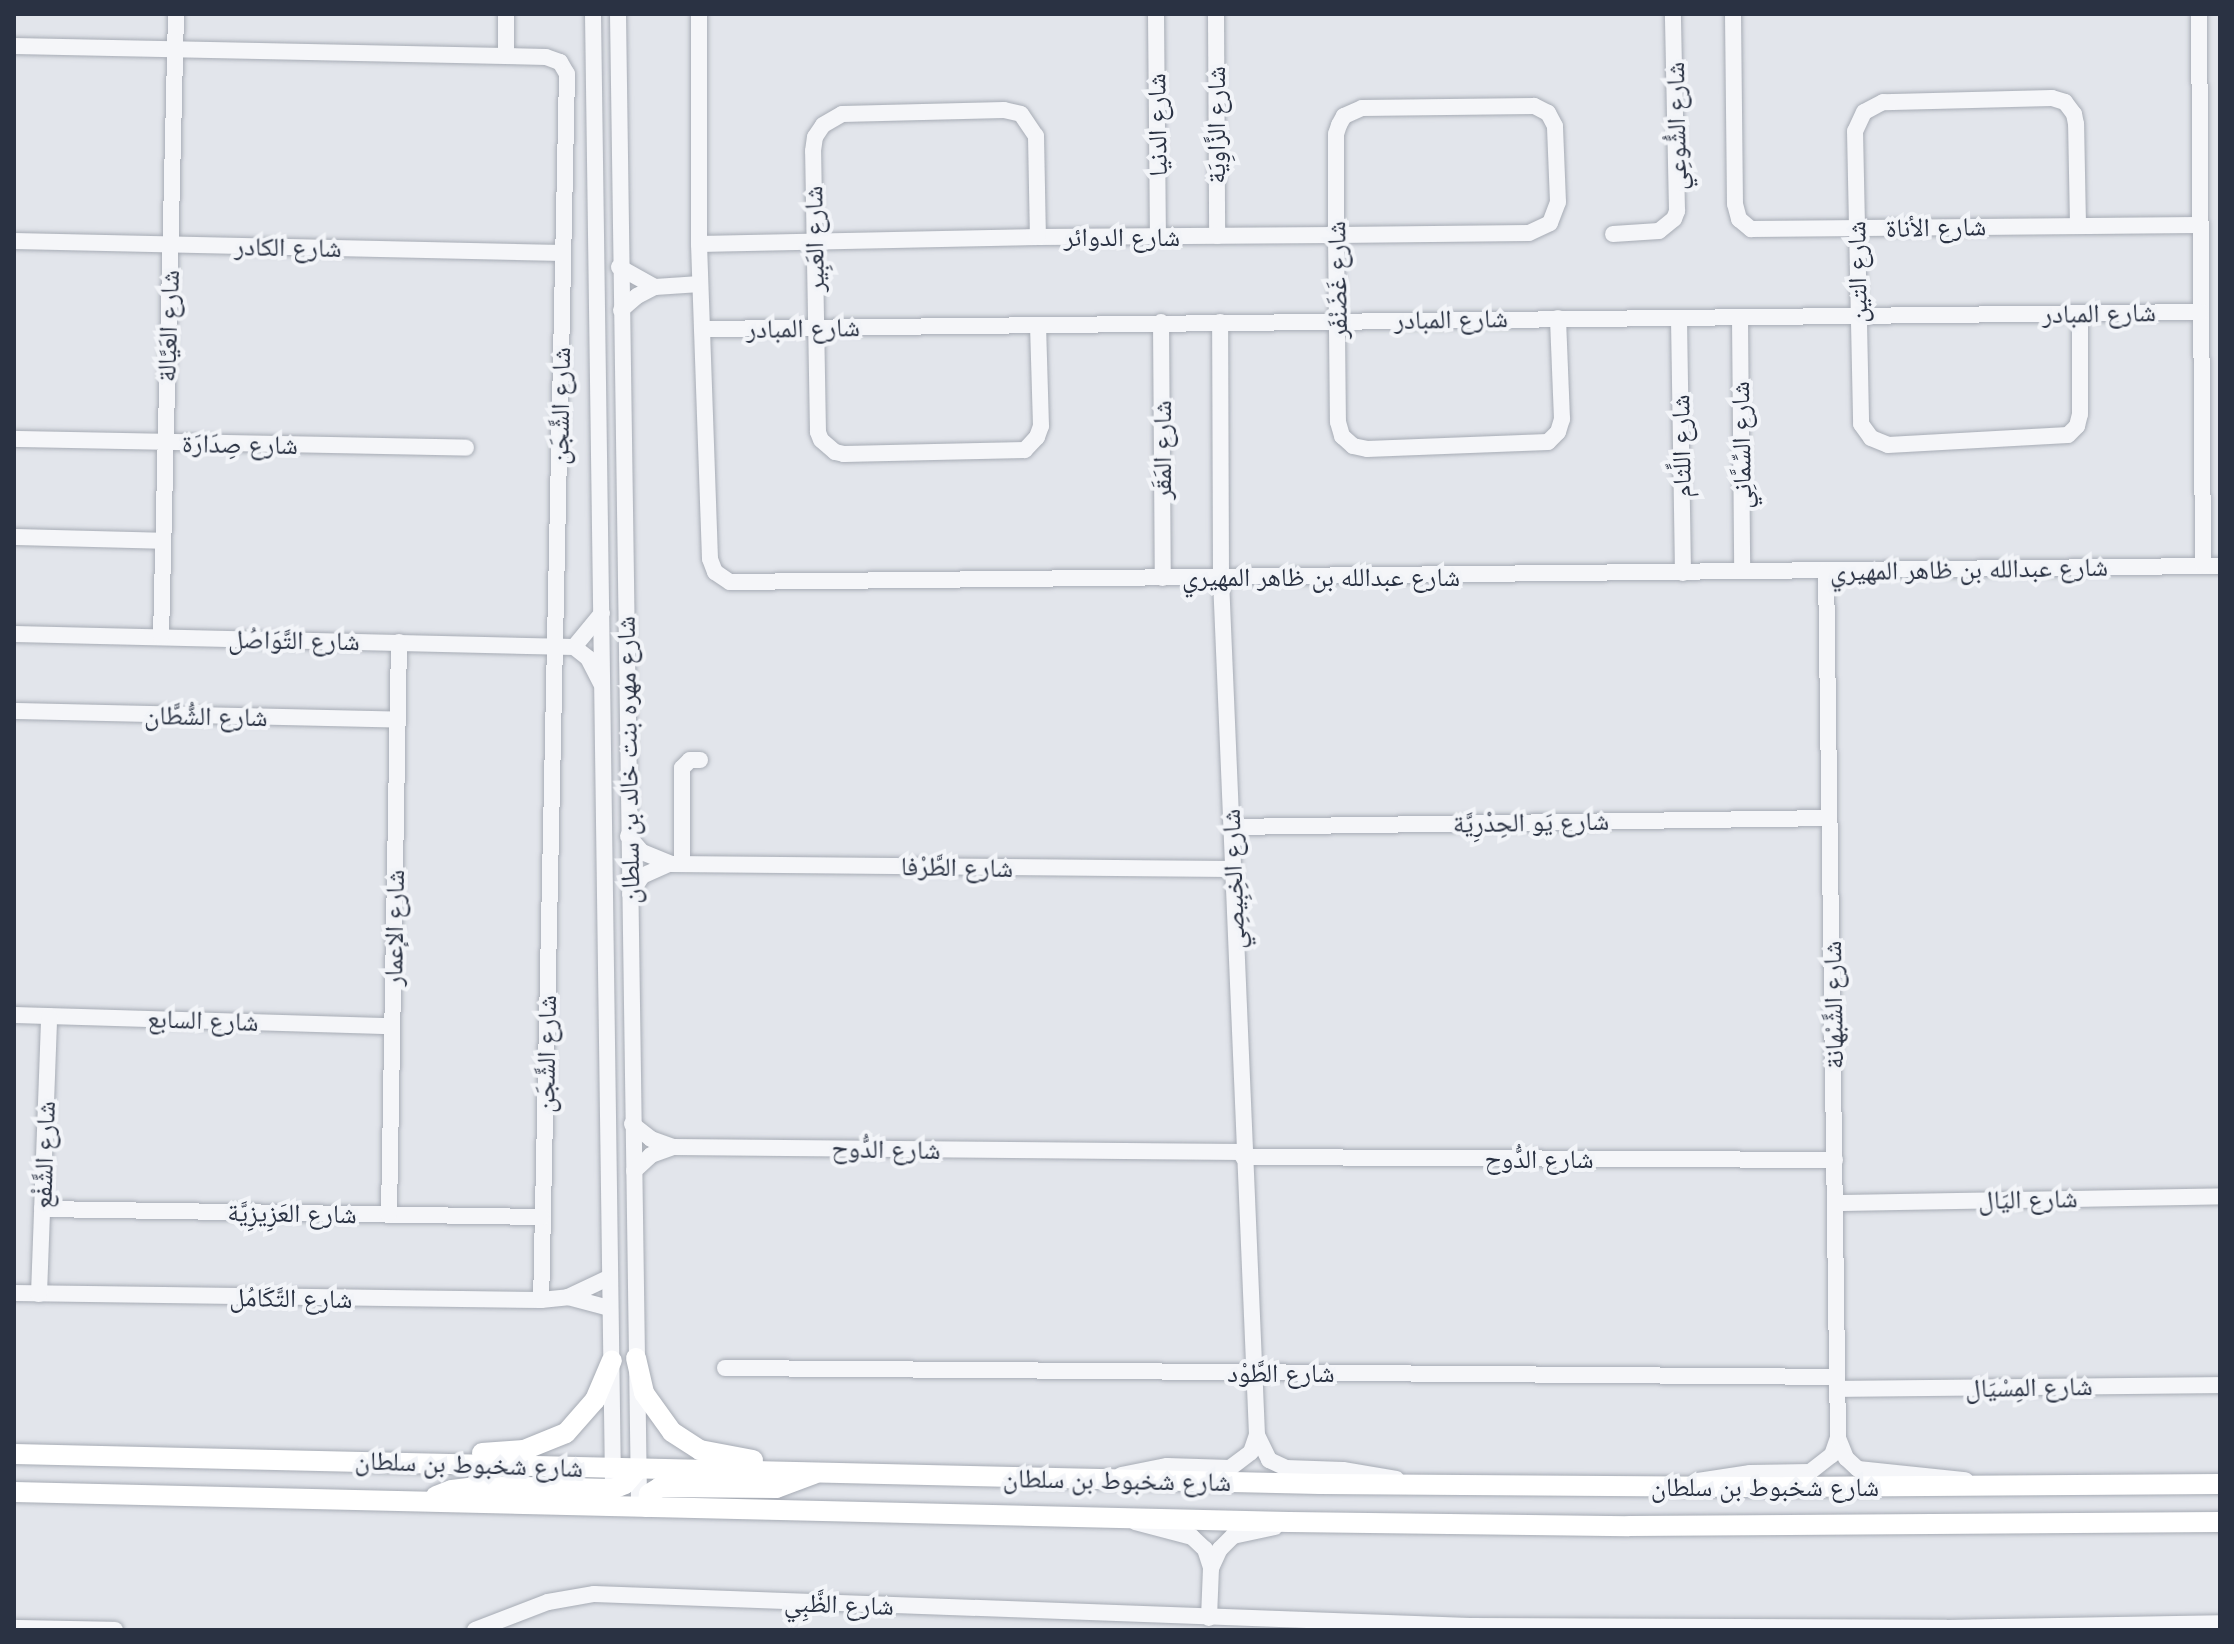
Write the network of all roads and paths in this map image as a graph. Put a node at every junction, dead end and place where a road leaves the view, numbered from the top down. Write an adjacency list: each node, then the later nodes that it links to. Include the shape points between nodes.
1 (176, 14): 12 (street, شارع العَيَّالة)
2 (506, 14): 13 (street)
3 (593, 14): 55 (street, شارع مهره بنت خالد بن سلطان)
4 (618, 14): 28 (street, شارع مهره بنت خالد بن سلطان)
5 (699, 14): 26 (street, شارع عبدالله بن ظاهر المهيري)
6 (1156, 14): 22 (street, شارع الدنيا)
7 (1216, 14): 20 (street, شارع الزَّاوِيَة)
8 (1673, 14): 18 (street, شارع الشُّوعِي, via 1677,211 1659,231)
9 (1733, 14): 16 (street, شارع الأناة, via 1739,219 1758,231)
10 (2199, 14): 15 (street)
11 (14, 46): 12 (street, شارع الشَّجَن)
12 (175, 48): 13 (street, شارع الشَّجَن); 25 (street, شارع العَيَّالة)
13 (506, 56): 27 (street, شارع الشَّجَن, via 553,58 567,74)
14 (2078, 225): 15 (street, شارع الأناة); 16 (street, شارع الأناة); 16 (street, شارع التين, via 2074,114 2065,102 2052,98 1870,106 1855,131)
15 (2198, 225): 32 (street)
16 (1856, 228): 34 (street, شارع التين)
17 (1544, 229): 19 (street, شارع الدوائر); 19 (street, شارع غَضَنْفَر, via 1558,202 1555,126 1542,108 1362,108 1344,116 1336,134)
18 (1613, 234)
19 (1336, 235): 20 (street, شارع الدوائر); 38 (street, شارع غَضَنْفَر)
20 (1217, 236): 22 (street, شارع الدوائر)
21 (1038, 237): 22 (street, شارع الدوائر); 23 (street, شارع الدوائر); 23 (street, شارع العَبِير, via 1036,136 1021,114 1004,110 842,114 829,120 813,144)
22 (1158, 237)
23 (813, 240): 26 (street, شارع الدوائر); 42 (street, شارع العَبِير)
24 (14, 241): 25 (street, شارع الكادر)
25 (171, 244): 27 (street, شارع الكادر); 45 (street, شارع العَيَّالة)
26 (699, 244): 29 (street, شارع عبدالله بن ظاهر المهيري)
27 (563, 253): 59 (street, شارع الشَّجَن)
28 (619, 267): 30 (street); 31 (street, شارع مهره بنت خالد بن سلطان)
29 (700, 284): 30 (street); 43 (street, شارع عبدالله بن ظاهر المهيري)
30 (655, 287): 31 (street)
31 (621, 310): 67 (street, شارع مهره بنت خالد بن سلطان)
32 (2201, 312): 33 (street, شارع المبادر); 49 (street)
33 (2080, 313): 34 (street, شارع المبادر); 34 (street, شارع التين, via 2080,414 2068,435 1897,445 1879,443 1861,424)
34 (1857, 315): 36 (street, شارع المبادر)
35 (1558, 318): 37 (street, شارع المبادر); 38 (street, شارع المبادر); 38 (street, شارع غَضَنْفَر, via 1562,419 1548,442 1382,449 1353,446 1339,429)
36 (1740, 318): 37 (street, شارع المبادر); 50 (street, شارع السِّمَّانِي)
37 (1679, 319): 52 (street, شارع اللِّثام)
38 (1338, 321): 40 (street, شارع المبادر)
39 (1161, 322): 40 (street, شارع المبادر); 41 (street, شارع المبادر); 53 (street, شارع المَقَر)
40 (1220, 322): 54 (street, شارع الخِبِيصِي)
41 (1038, 325): 42 (street, شارع المبادر); 42 (street, شارع العَبِير, via 1041,426 1034,442 1019,452 844,454 827,448 818,432)
42 (815, 327): 43 (street, شارع المبادر)
43 (702, 329): 53 (street, شارع عبدالله بن ظاهر المهيري, via 710,559 724,580 792,584)
44 (14, 439): 45 (street, شارع صِدَارَة)
45 (165, 442): 46 (street, شارع صِدَارَة); 48 (street, شارع العَيَّالة)
46 (466, 448)
47 (14, 537): 48 (street)
48 (163, 541): 57 (street, شارع العَيَّالة)
49 (2212, 566): 51 (street, شارع عبدالله بن ظاهر المهيري)
50 (1742, 571): 51 (street, شارع عبدالله بن ظاهر المهيري); 52 (street, شارع عبدالله بن ظاهر المهيري)
51 (1826, 571): 65 (street, شارع الشَّبْهانة)
52 (1683, 573): 54 (street, شارع عبدالله بن ظاهر المهيري)
53 (1163, 578): 54 (street, شارع عبدالله بن ظاهر المهيري)
54 (1221, 578): 66 (street, شارع الخِبِيصِي)
55 (602, 613): 60 (street); 61 (street, شارع مهره بنت خالد بن سلطان)
56 (14, 634): 57 (street, شارع التَّوَاصُل)
57 (161, 637): 58 (street, شارع التَّوَاصُل)
58 (399, 642): 59 (street, شارع التَّوَاصُل); 63 (street, شارع الإعمار)
59 (555, 646): 60 (street, شارع التَّوَاصُل); 83 (street, شارع الشَّجَن)
60 (574, 647): 61 (street, via 588,658)
61 (603, 688): 84 (street, شارع مهره بنت خالد بن سلطان)
62 (14, 711): 63 (street, شارع الشُّطَّان)
63 (397, 720): 73 (street, شارع الإعمار)
64 (700, 760): 68 (street, via 690,760 682,768)
65 (1829, 818): 66 (street, شارع يَو الحِدْرِيَّة); 77 (street, شارع الشَّبْهانة)
66 (1232, 827): 69 (street, شارع الخِبِيصِي)
67 (628, 836): 68 (street, شارع الطَّرْفا, via 642,852); 70 (street, شارع مهره بنت خالد بن سلطان)
68 (676, 864): 69 (street, شارع الطَّرْفا); 70 (street, via 650,870)
69 (1232, 869): 76 (street, شارع الخِبِيصِي)
70 (630, 894): 74 (street, شارع مهره بنت خالد بن سلطان)
71 (14, 1015): 72 (street, شارع السابع)
72 (49, 1016): 73 (street, شارع السابع); 81 (street, شارع الشَّفْع)
73 (392, 1026): 82 (street, شارع الإعمار)
74 (632, 1124): 75 (street, شارع الدُّوح); 78 (street, شارع مهره بنت خالد بن سلطان)
75 (673, 1147): 76 (street, شارع الدُّوح); 78 (street, via 651,1155)
76 (1243, 1155): 77 (street, شارع الدُّوح); 93 (street, شارع الخِبِيصِي)
77 (1835, 1160): 80 (street, شارع الشَّبْهانة)
78 (634, 1171): 90 (street, شارع مهره بنت خالد بن سلطان)
79 (2220, 1196): 80 (street, شارع اليَال)
80 (1836, 1203): 94 (street, شارع الشَّبْهانة)
81 (42, 1209): 82 (street, شارع العَزِيزِيَّة); 86 (street, شارع الشَّفْع)
82 (389, 1214): 83 (street, شارع العَزِيزِيَّة)
83 (542, 1217): 88 (street, شارع الشَّجَن)
84 (608, 1278): 87 (street, شارع التَّكَامُل); 89 (street, شارع مهره بنت خالد بن سلطان)
85 (14, 1293): 86 (street, شارع التَّكَامُل)
86 (39, 1294): 88 (street, شارع التَّكَامُل)
87 (568, 1297): 88 (street, شارع التَّكَامُل); 89 (street, شارع التَّكَامُل)
88 (541, 1300)
89 (609, 1308): 91 (street, شارع مهره بنت خالد بن سلطان)
90 (636, 1358): 100 (street, شارع مهره بنت خالد بن سلطان); 102 (main road, via 651,1407 672,1432 700,1450 738,1459 896,1467)
91 (612, 1360): 99 (main road, via 587,1413 566,1433 539,1447); 108 (street, شارع مهره بنت خالد بن سلطان)
92 (725, 1368): 93 (street, شارع الطَّوْد)
93 (1256, 1373): 94 (street, شارع الطَّوْد); 96 (street, شارع الخِبِيصِي)
94 (1837, 1383): 95 (street, شارع المِسْيَال); 97 (street, شارع الشَّبْهانة)
95 (2220, 1385)
96 (1257, 1435): 103 (street, via 1251,1452 1230,1468 1167,1466); 105 (street, via 1263,1453 1286,1468 1360,1472)
97 (1838, 1438): 106 (street, via 1851,1464 1866,1472 1923,1473); 107 (street, via 1832,1455 1810,1472 1733,1474)
98 (14, 1454): 99 (main road, شارع شخبوط بن سلطان)
99 (319, 1460): 108 (main road, شارع شخبوط بن سلطان)
100 (638, 1469): 101 (main road, شارع شخبوط بن سلطان); 108 (main road, شارع شخبوط بن سلطان); 110 (street, شارع مهره بنت خالد بن سلطان)
101 (818, 1472): 102 (main road, شارع شخبوط بن سلطان); 110 (main road, via 776,1488 660,1487)
102 (944, 1476): 103 (main road, شارع شخبوط بن سلطان)
103 (1108, 1480): 105 (main road, شارع شخبوط بن سلطان)
104 (2220, 1484): 106 (main road, شارع شخبوط بن سلطان)
105 (1410, 1485): 107 (main road, شارع شخبوط بن سلطان)
106 (1991, 1486): 107 (main road, شارع شخبوط بن سلطان)
107 (1682, 1487)
108 (613, 1488): 109 (main road, شارع شخبوط بن سلطان, via 423,1502); 110 (main road, شارع شخبوط بن سلطان)
109 (14, 1492)
110 (643, 1507): 111 (main road, شارع شخبوط بن سلطان)
111 (1126, 1519): 112 (main road, شارع شخبوط بن سلطان); 114 (street, via 1192,1537 1205,1549)
112 (1289, 1522): 113 (main road, شارع شخبوط بن سلطان); 114 (street, via 1233,1536)
113 (2220, 1522)
114 (1211, 1568): 115 (street)
115 (1209, 1618): 116 (street, شارع الظَّبِي, via 594,1594 548,1602); 117 (street, شارع الظَّبِي, via 1485,1626)
116 (520, 1622): 120 (street, شارع الظَّبِي)
117 (2220, 1623)
118 (14, 1628): 119 (street)
119 (115, 1630)
120 (475, 1630)

